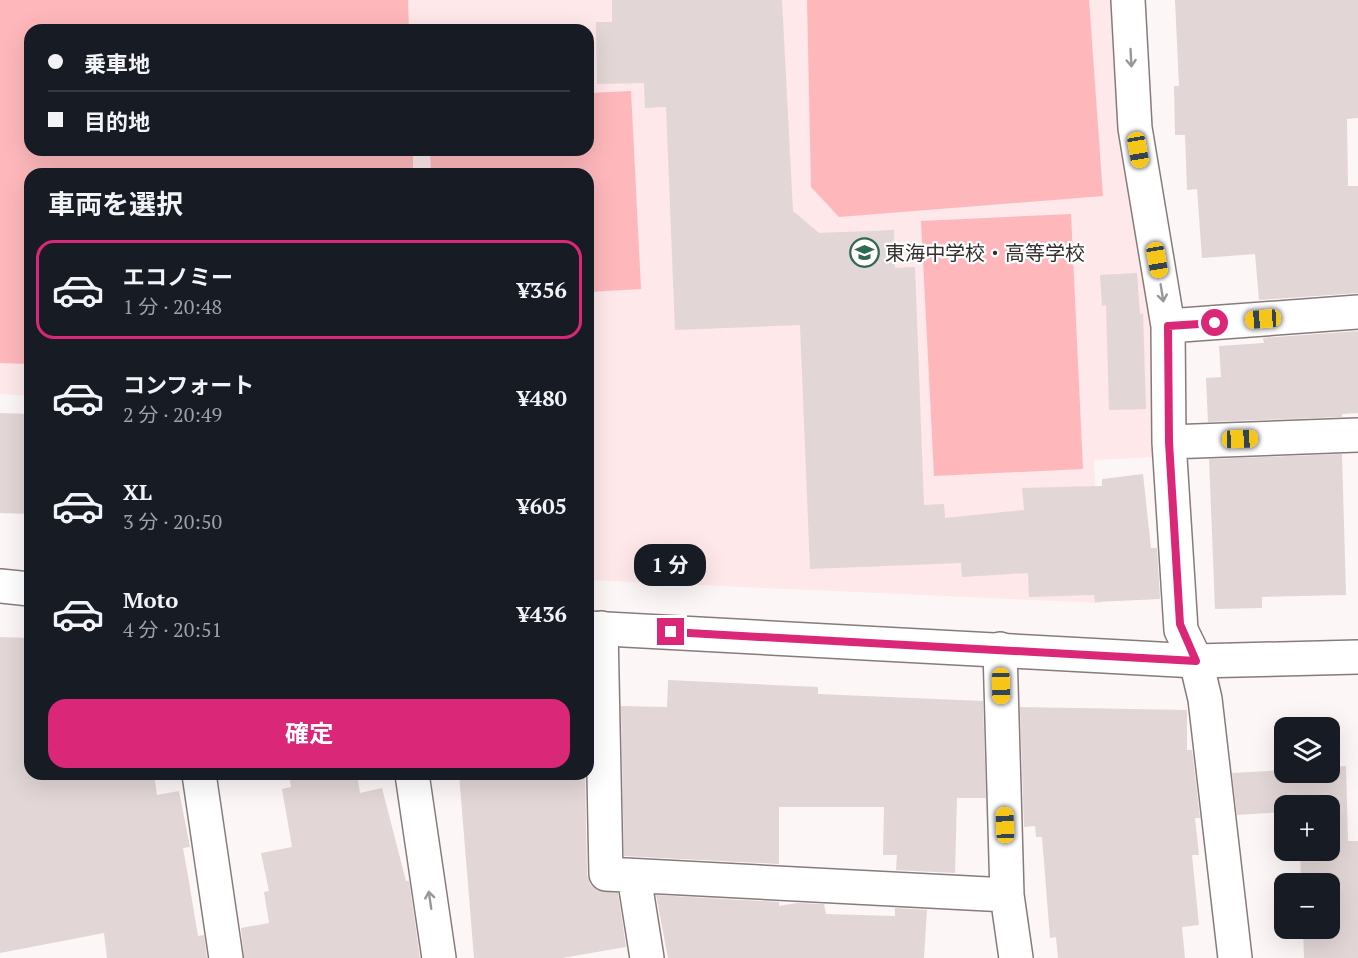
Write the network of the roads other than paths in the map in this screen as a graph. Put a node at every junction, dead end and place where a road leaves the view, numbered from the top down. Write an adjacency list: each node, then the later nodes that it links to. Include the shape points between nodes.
1 (1128, 0): 3 (street, one-way to 3, via 1135,128)
2 (1358, 312): 3 (street)
3 (1168, 326): 5 (street)
4 (1358, 435): 5 (street)
5 (1169, 442): 11 (street, via 1181,630)
6 (0, 586): 7 (street)
7 (24, 588)
8 (594, 628): 9 (street); 14 (street, via 606,874)
9 (1000, 649): 11 (street); 15 (street)
10 (1358, 657): 11 (street)
11 (1196, 661): 20 (street, via 1205,699)
12 (200, 780): 16 (street)
13 (413, 780): 17 (street, one-way to 13)
14 (634, 876): 15 (street); 18 (street)
15 (1007, 895): 19 (street)
16 (226, 958)
17 (439, 958)
18 (647, 958)
19 (1016, 958)
20 (1234, 958)

